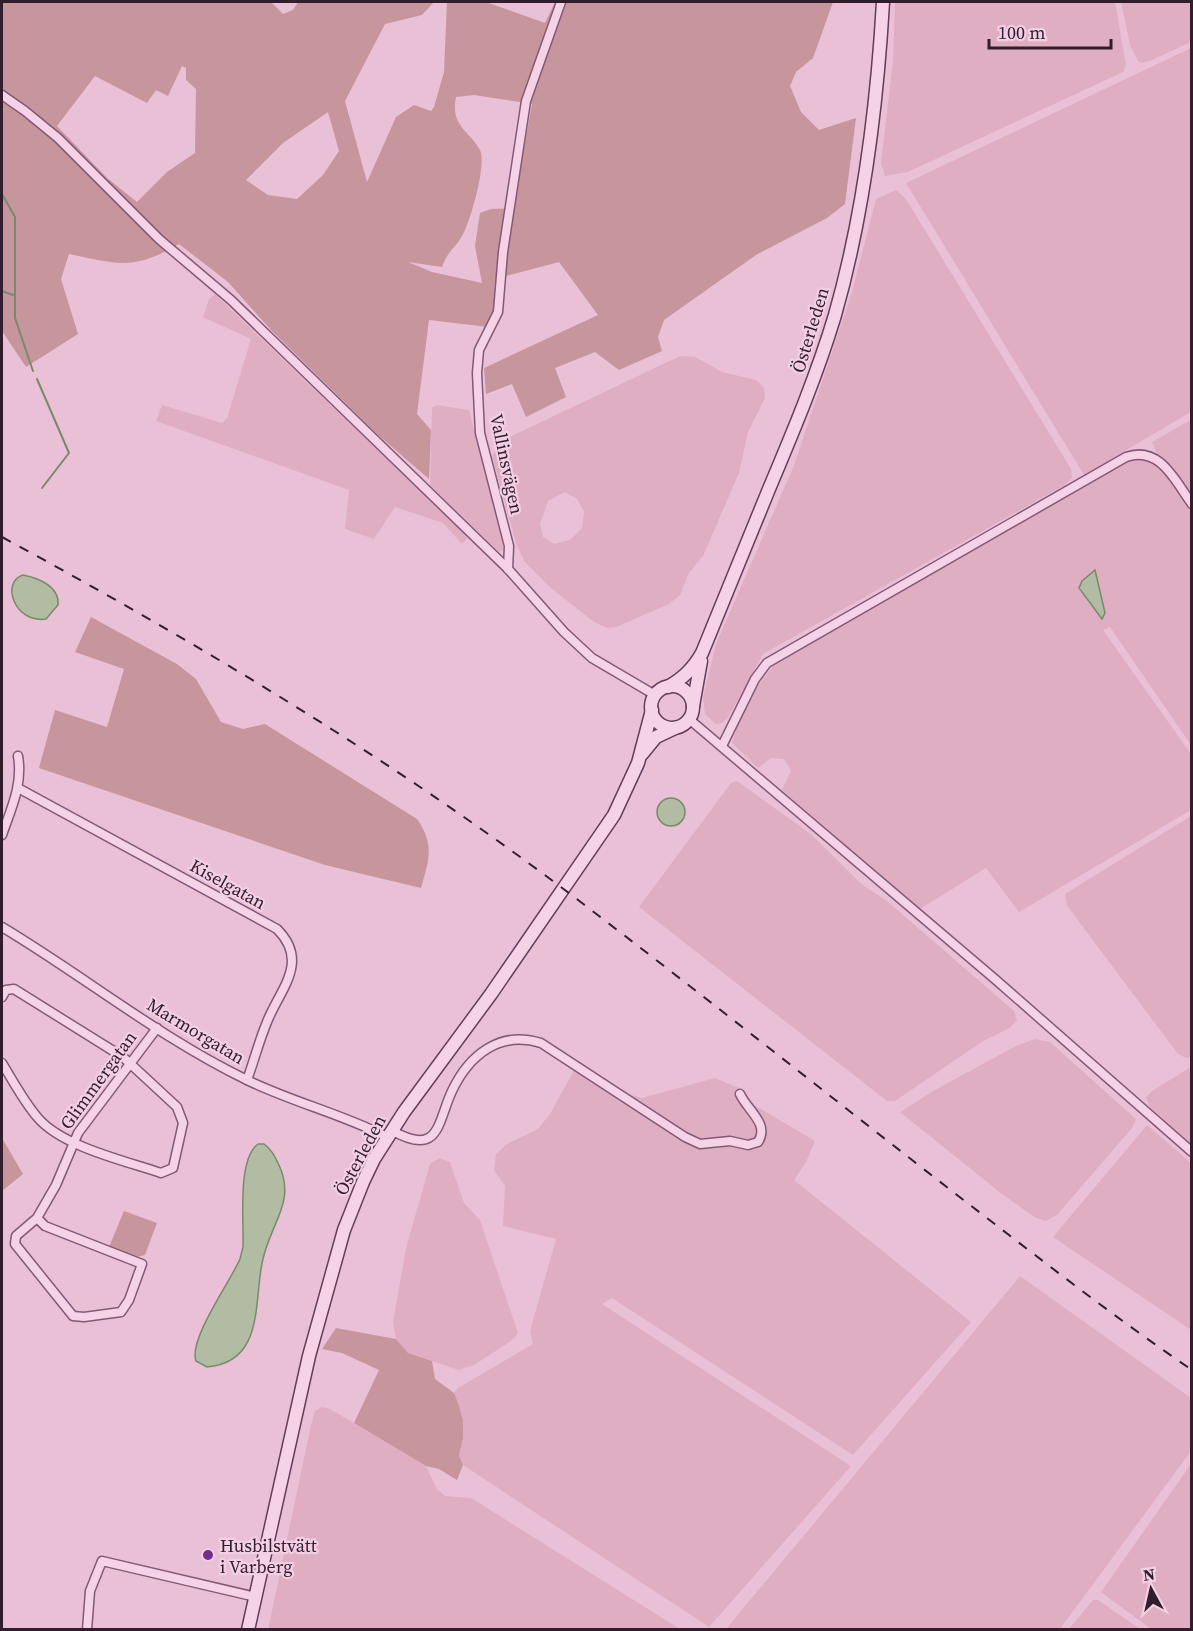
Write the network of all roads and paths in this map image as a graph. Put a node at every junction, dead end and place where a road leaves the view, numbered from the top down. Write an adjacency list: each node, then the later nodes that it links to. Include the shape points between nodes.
1 (561, 2): 5 (street, Vallinsvägen, via 526,101 498,312 479,350 480,433 509,546)
2 (883, 2): 6 (main road, Österleden, via 871,143 835,314 817,370)
3 (2, 95): 5 (street, via 58,138 159,239 231,300)
4 (1191, 504): 13 (street, via 1157,459 1146,453 1126,457 767,663)
5 (508, 569): 8 (street, via 592,658)
6 (703, 651): 7 (main road, Österleden, via 681,680); 9 (main road, Österleden)
7 (668, 687): 8 (main road, Österleden); 9 (main road, via 678,687 687,693)
8 (655, 695): 10 (main road, Österleden)
9 (693, 707): 11 (main road, Österleden)
10 (652, 710): 12 (main road, via 658,722); 15 (main road, Österleden)
11 (689, 719): 12 (main road, Österleden); 13 (street)
12 (675, 728): 15 (main road, Österleden, via 656,737)
13 (722, 746): 27 (street)
14 (18, 756): 16 (street)
15 (640, 757): 25 (main road, Österleden, via 614,815 589,855)
16 (18, 788): 17 (street); 23 (street, Kiselgatan, via 277,930 285,938 293,956 292,969 266,1024)
17 (2, 836)
18 (2, 927): 20 (street, Marmorgatan)
19 (2, 998): 22 (street, via 6,990 14,989)
20 (157, 1028): 22 (street, Glimmergatan); 23 (street, Marmorgatan)
21 (2, 1063): 26 (street, via 38,1118)
22 (130, 1063): 26 (street, Glimmergatan); 26 (street, via 182,1115 182,1137 172,1168 161,1173)
23 (247, 1080): 25 (street, Marmorgatan)
24 (740, 1094): 25 (street, Marmorgatan, via 761,1125 758,1142 700,1144 541,1043 511,1039 490,1045 475,1058 452,1091 442,1122 429,1137 411,1141)
25 (389, 1134): 29 (main road, Österleden, via 353,1207 339,1249 309,1356)
26 (73, 1141): 28 (street, Glimmergatan, via 57,1185)
27 (1191, 1152)
28 (37, 1218): 28 (street, Glimmergatan, via 45,1226 142,1264 121,1312 84,1317 69,1313 15,1244 16,1236)
29 (256, 1597): 30 (street, via 102,1561 90,1591); 31 (main road, Österleden)
30 (87, 1629)
31 (248, 1629)

